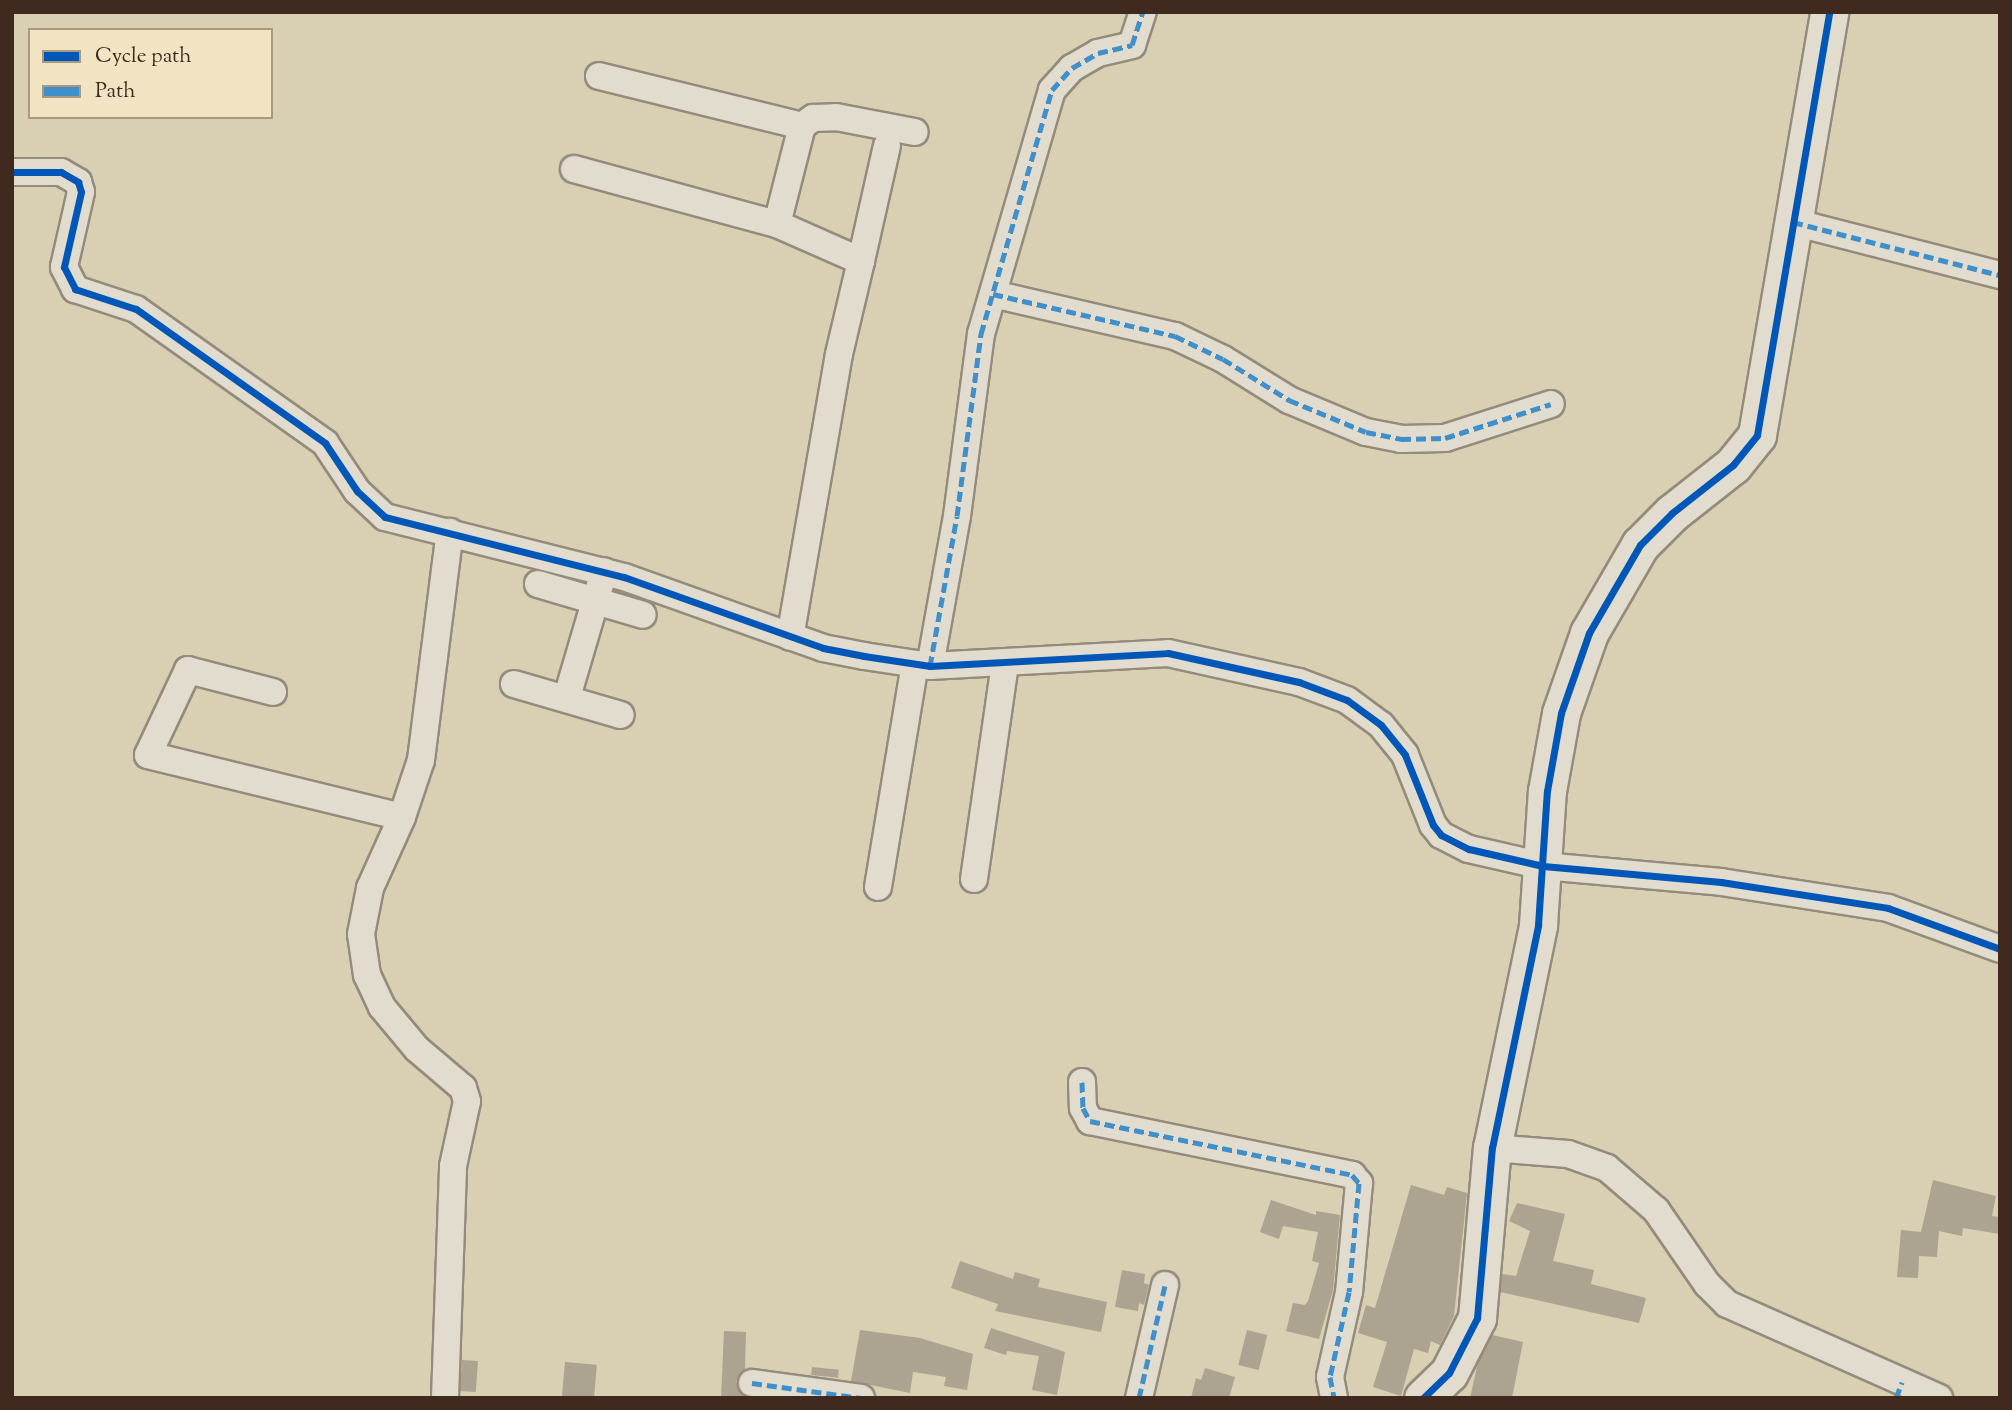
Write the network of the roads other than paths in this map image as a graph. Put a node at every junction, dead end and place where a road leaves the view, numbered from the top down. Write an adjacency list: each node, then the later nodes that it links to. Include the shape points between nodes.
1 (1143, 12): 13 (street, via 1132,45 1098,53 1072,68 1052,90)
2 (1829, 12): 9 (street)
3 (598, 76): 4 (street)
4 (802, 127): 5 (street, via 813,118 836,117); 10 (street)
5 (915, 132)
6 (887, 146): 11 (street)
7 (574, 169): 10 (street)
8 (12, 172): 15 (street, via 61,172 78,182 80,192 64,267 75,289 136,309 325,443 357,491 385,517)
9 (1793, 222): 12 (street); 28 (street, via 1757,435 1733,466 1672,513 1640,545 1595,621 1559,723 1547,790)
10 (777, 224): 11 (street)
11 (861, 261): 20 (street, via 839,354)
12 (2000, 275)
13 (993, 294): 14 (street, via 1175,336 1289,400 1366,432 1401,439 1445,438); 22 (street, via 978,353 957,516)
14 (1552, 404)
15 (450, 532): 16 (street); 27 (street, via 424,744)
16 (604, 571): 18 (street); 20 (street)
17 (538, 584): 18 (street)
18 (596, 600): 19 (street); 25 (street)
19 (643, 615)
20 (790, 637): 22 (street, via 823,648)
21 (1005, 664): 22 (street); 28 (street, via 1168,653 1299,682 1347,700 1387,732 1405,755 1426,811 1441,835 1469,849); 29 (street)
22 (922, 665): 30 (street)
23 (513, 684): 25 (street)
24 (273, 692): 27 (street, via 188,670 148,755)
25 (567, 697): 26 (street)
26 (621, 715)
27 (402, 817): 36 (street, via 370,888 363,913 362,950 382,1007 417,1049 463,1088 467,1101 453,1166)
28 (1543, 866): 31 (street, via 1721,883 1877,906 1957,930); 33 (street, via 1538,925)
29 (974, 879)
30 (877, 887)
31 (2000, 949)
32 (1082, 1082): 39 (street, via 1084,1112 1090,1121 1352,1175 1359,1183 1349,1292 1330,1377)
33 (1492, 1148): 40 (street, via 1477,1318 1449,1373); 41 (street, via 1568,1154 1607,1168 1656,1210 1707,1284 1727,1304)
34 (1164, 1285): 38 (street)
35 (752, 1383): 37 (street)
36 (445, 1398)
37 (861, 1398)
38 (1139, 1398)
39 (1334, 1398)
40 (1423, 1398)
41 (1939, 1398)

